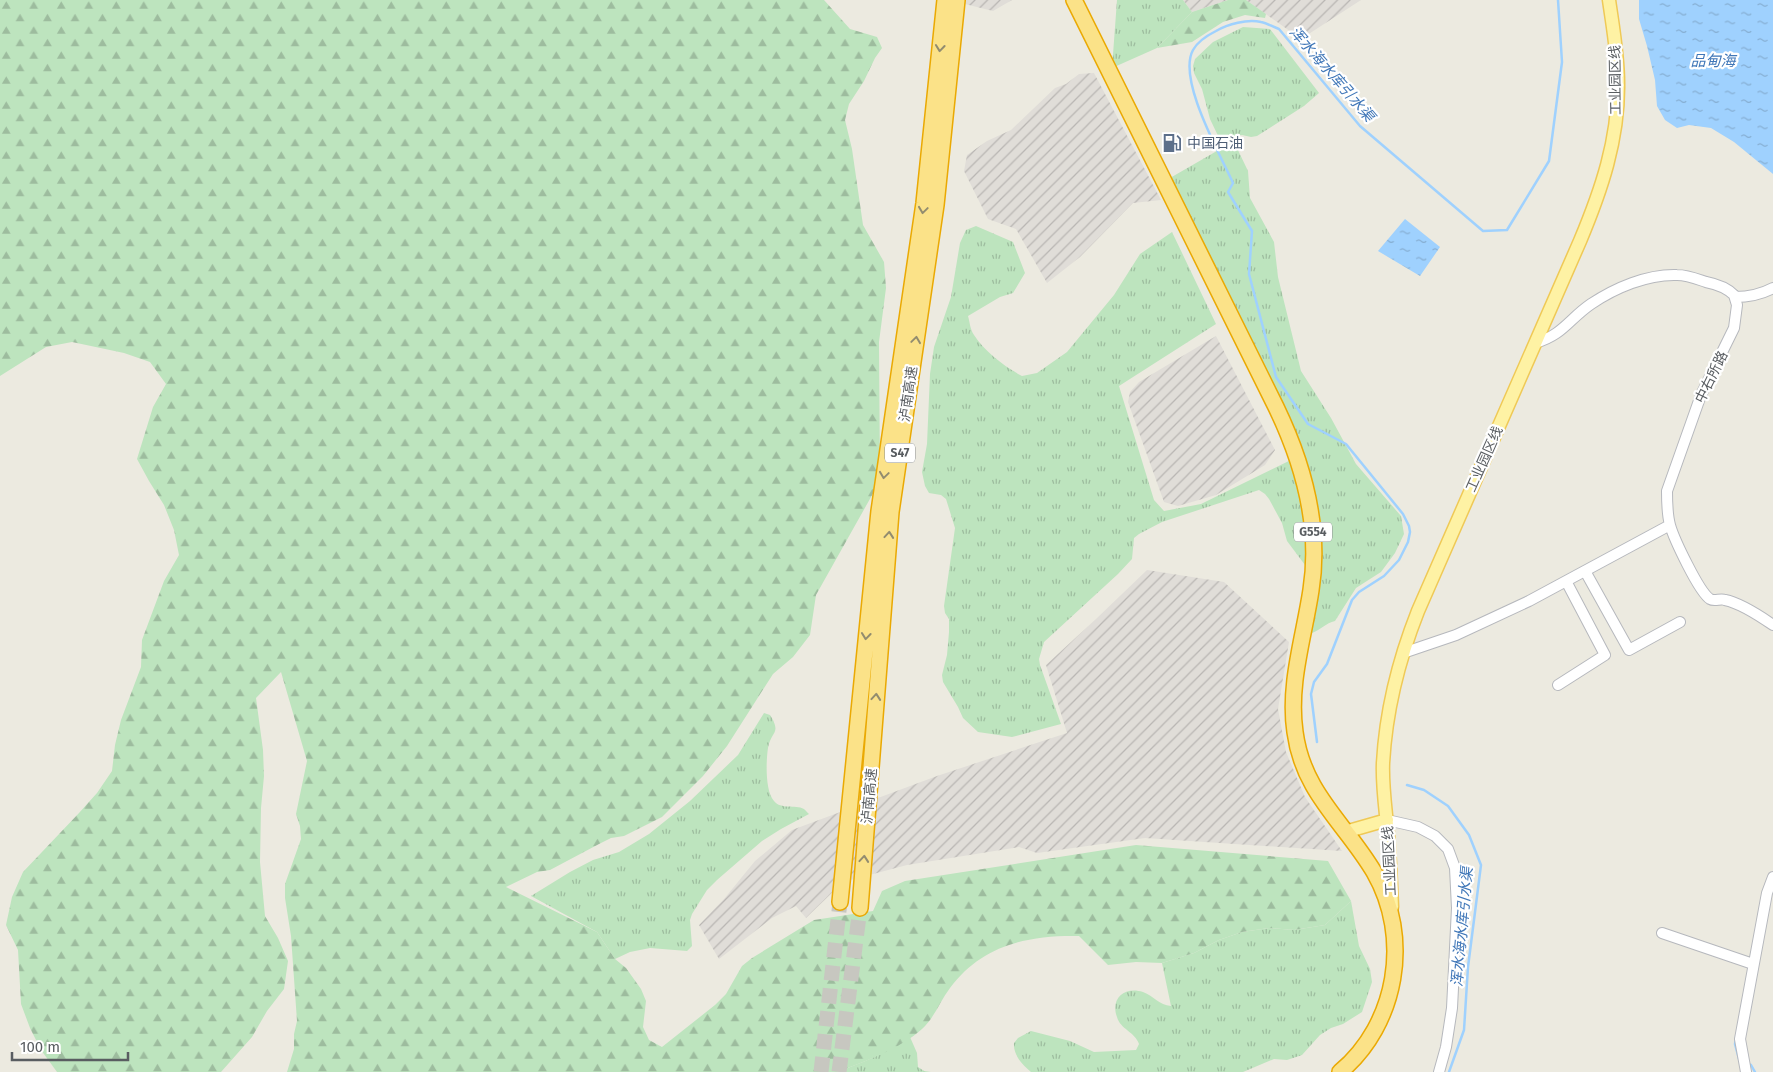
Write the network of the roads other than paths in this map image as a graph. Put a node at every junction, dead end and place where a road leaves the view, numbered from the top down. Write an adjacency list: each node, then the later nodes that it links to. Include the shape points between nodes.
1 (945, 0): 18 (highway, 泸南高速 / S47, one-way to 18, via 924,203 879,511)
2 (957, 0): 19 (highway, 泸南高速 / S47, one-way to 2, via 891,512 936,205)
3 (1074, 0): 16 (highway, G554, via 1276,407 1297,456 1310,507 1314,555 1295,679 1295,731 1310,780)
4 (1609, 0): 7 (main road, 工业园区线, via 1618,85 1610,157 1591,214)
5 (1773, 288): 6 (street, via 1762,294)
6 (1735, 297): 7 (street, via 1725,289 1693,278 1664,276 1625,286 1599,299 1582,310 1560,332); 8 (street, 中右所路, via 1737,316 1734,328 1701,395 1667,491)
7 (1535, 343): 13 (main road, 工业园区线, via 1433,575)
8 (1670, 525): 9 (street); 12 (street, 中右所路, via 1697,583 1710,598 1726,600)
9 (1585, 571): 10 (street); 11 (street, via 1629,650)
10 (1566, 581): 13 (street, via 1456,635); 14 (street, via 1605,655)
11 (1680, 622)
12 (1773, 625)
13 (1403, 653): 15 (main road, 工业园区线, via 1384,744)
14 (1558, 685)
15 (1387, 820): 16 (main road); 20 (main road, 工业园区线); 25 (street, via 1427,831 1444,844 1454,863 1457,899 1452,1008)
16 (1345, 832): 20 (highway, G554, via 1379,882)
17 (1773, 877): 22 (street)
18 (840, 902)
19 (860, 908)
20 (1392, 926): 24 (highway, G554, via 1394,971 1384,1012 1367,1044)
21 (1662, 933): 22 (street)
22 (1750, 963): 23 (street, via 1740,1040)
23 (1745, 1068)
24 (1340, 1072)
25 (1439, 1072)

